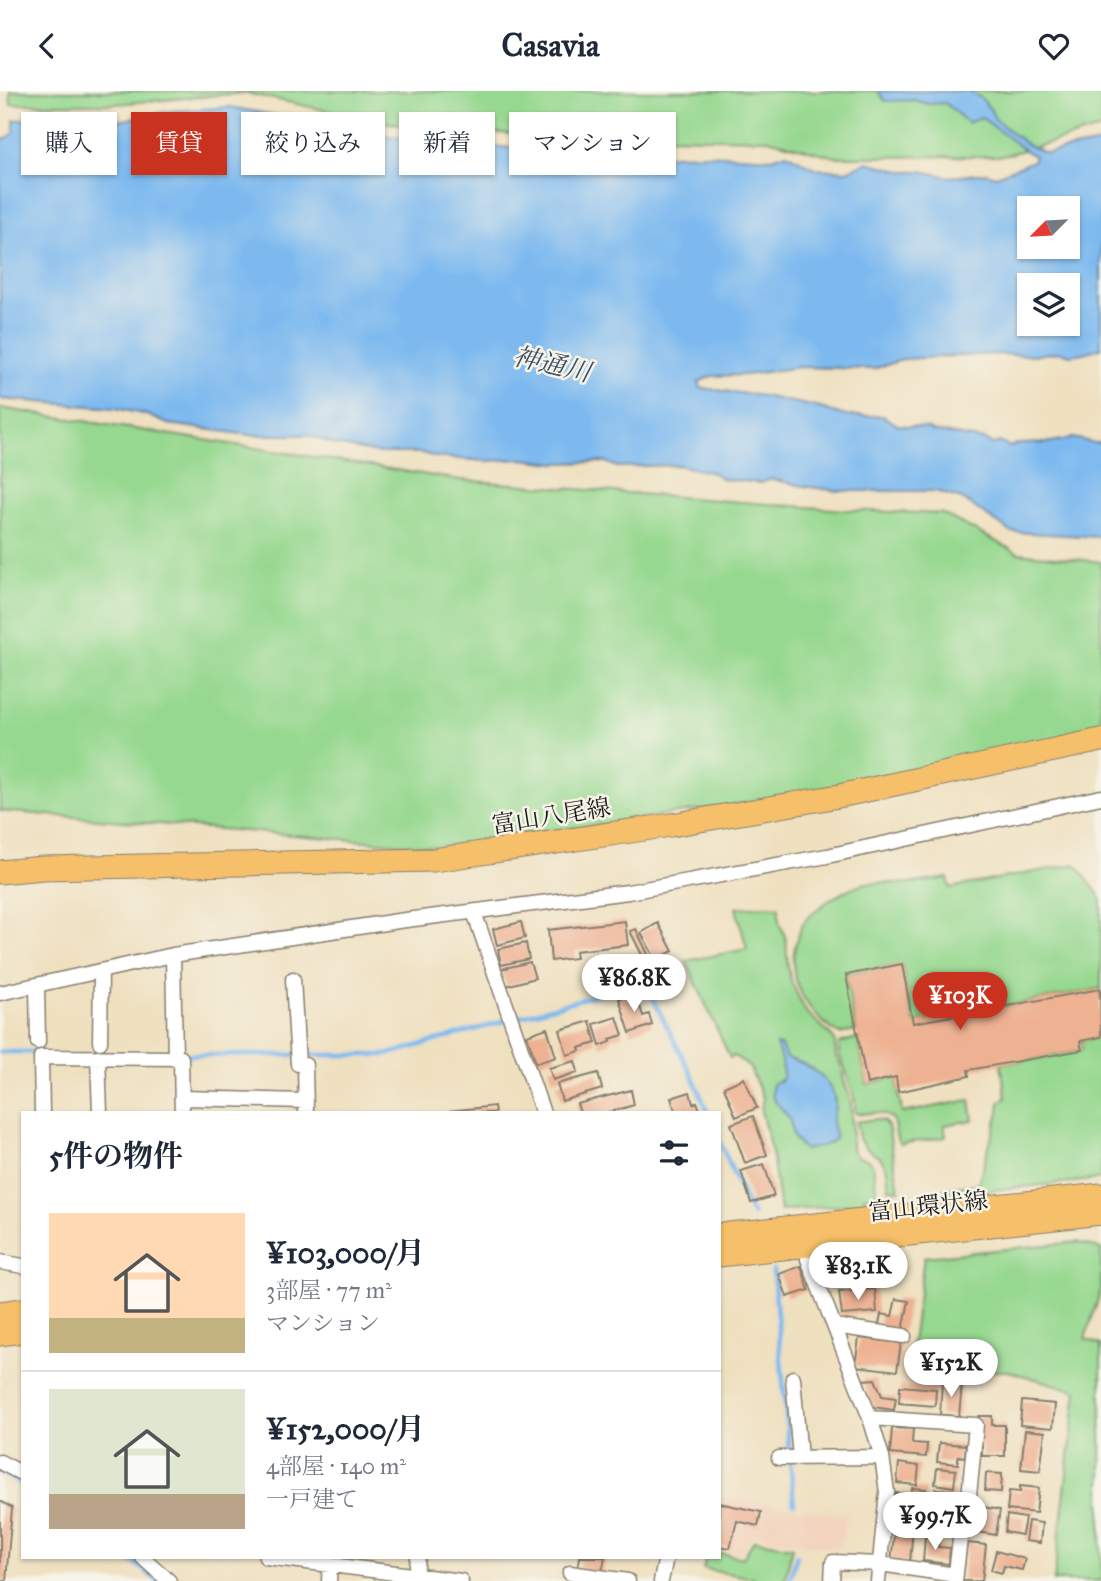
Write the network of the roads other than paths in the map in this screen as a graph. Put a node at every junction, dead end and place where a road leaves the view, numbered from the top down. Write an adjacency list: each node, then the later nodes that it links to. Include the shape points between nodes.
1 (1101, 740): 3 (main road, 富山八尾線, via 839,796 434,860)
2 (1101, 797): 4 (street, via 814,859 628,892)
3 (0, 872)
4 (474, 912): 5 (street); 19 (street)
5 (173, 955): 6 (street); 12 (street)
6 (101, 972): 8 (street); 11 (street)
7 (293, 979): 15 (street, via 298,1065 305,1065)
8 (37, 985): 9 (street); 10 (street)
9 (0, 993)
10 (38, 1042)
11 (100, 1042)
12 (175, 1053): 13 (street); 14 (street, via 181,1058)
13 (98, 1057): 16 (street, via 41,1056); 17 (street)
14 (182, 1098): 15 (street); 18 (street)
15 (306, 1107)
16 (42, 1111)
17 (100, 1111)
18 (182, 1111)
19 (541, 1111)
20 (1101, 1195): 23 (main road, 富山環状線, via 935,1213)
21 (1101, 1213): 23 (main road, 富山環状線)
22 (721, 1235): 23 (main road, 富山環状線)
23 (806, 1235): 24 (main road, 富山環状線); 29 (street, via 808,1259)
24 (721, 1255)
25 (0, 1262): 26 (street)
26 (21, 1266)
27 (21, 1310): 28 (main road)
28 (0, 1313)
29 (834, 1326): 32 (street); 34 (street)
30 (21, 1331): 31 (main road)
31 (0, 1334)
32 (904, 1336)
33 (793, 1378): 35 (street, via 790,1458)
34 (870, 1418): 35 (street); 48 (street, via 976,1425)
35 (883, 1457): 44 (street, via 887,1492)
36 (0, 1462): 37 (street)
37 (21, 1473)
38 (144, 1559): 49 (street)
39 (282, 1559): 45 (street)
40 (418, 1559): 46 (street)
41 (573, 1559): 47 (street)
42 (666, 1559): 53 (street)
43 (344, 1562): 45 (street); 46 (street)
44 (880, 1564): 48 (street); 54 (street, via 833,1562); 55 (street)
45 (330, 1565): 50 (street)
46 (416, 1576): 51 (street)
47 (569, 1577): 52 (street)
48 (956, 1578)
49 (169, 1581)
50 (328, 1581)
51 (461, 1581)
52 (628, 1581)
53 (661, 1581)
54 (832, 1581)
55 (878, 1581)

